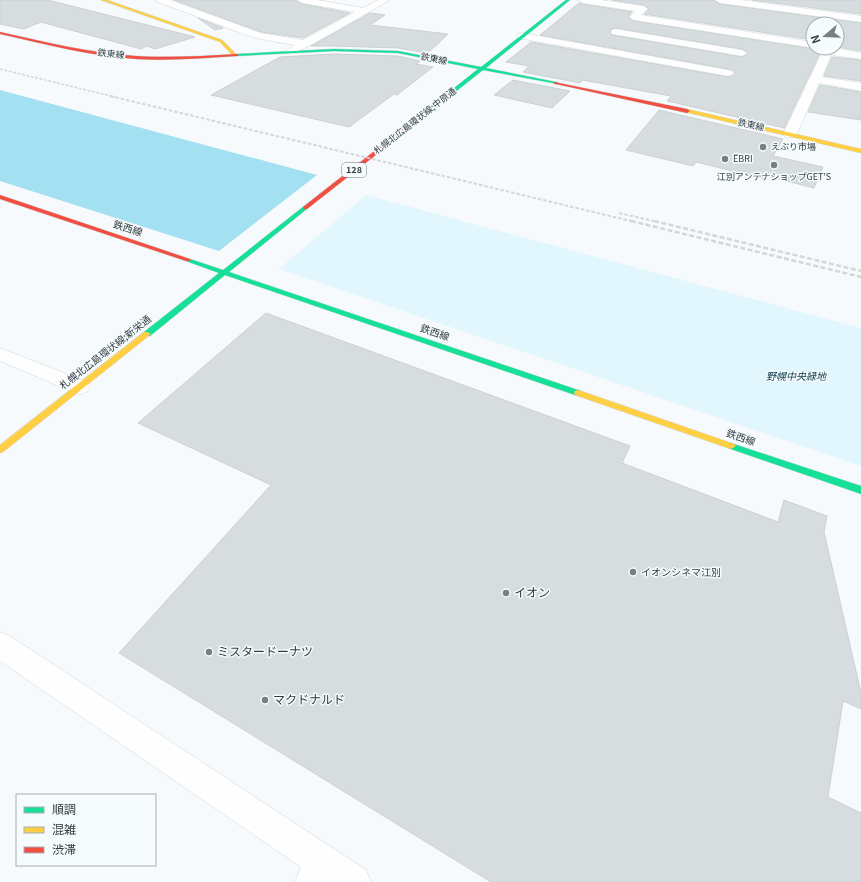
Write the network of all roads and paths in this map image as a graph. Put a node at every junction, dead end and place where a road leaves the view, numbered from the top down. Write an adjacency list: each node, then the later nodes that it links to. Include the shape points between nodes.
1 (161, 0): 15 (street, via 259,36)
2 (302, 0): 8 (street)
3 (385, 0): 8 (street)
4 (568, 0): 13 (street, 札幌北広島環状線;中原通 / 128)
5 (583, 0): 9 (street, via 643,8)
6 (720, 0): 10 (street, via 842,20)
7 (110, 1): 21 (street, via 221,42)
8 (366, 11): 15 (street)
9 (634, 17): 11 (street); 14 (street)
10 (861, 19)
11 (616, 32): 17 (street); 19 (street)
12 (0, 33): 21 (street, 鉄東線, via 120,56)
13 (522, 36): 17 (street); 24 (street, 札幌北広島環状線;中原通 / 128)
14 (754, 36): 16 (street); 19 (street)
15 (305, 44): 18 (street)
16 (805, 44)
17 (598, 50): 19 (street, via 726,76)
18 (289, 52): 21 (street, 鉄東線); 24 (street, 鉄東線, via 379,50)
19 (742, 53)
20 (845, 53): 23 (street)
21 (235, 54)
22 (825, 56): 25 (street)
23 (861, 56)
24 (483, 68): 27 (street, 鉄東線); 30 (street, 札幌北広島環状線;中原通 / 128)
25 (815, 79): 26 (street); 27 (street)
26 (861, 87)
27 (790, 134): 28 (street, 鉄東線)
28 (861, 151)
29 (0, 197): 30 (street, 鉄西線)
30 (224, 272): 32 (street, 札幌北広島環状線;新栄通 / 128); 34 (street, 鉄西線)
31 (0, 354): 32 (street)
32 (80, 387): 33 (street, 札幌北広島環状線;新栄通 / 128)
33 (0, 450)
34 (861, 490)
35 (0, 645): 36 (street)
36 (318, 872): 37 (street)
37 (354, 882)

